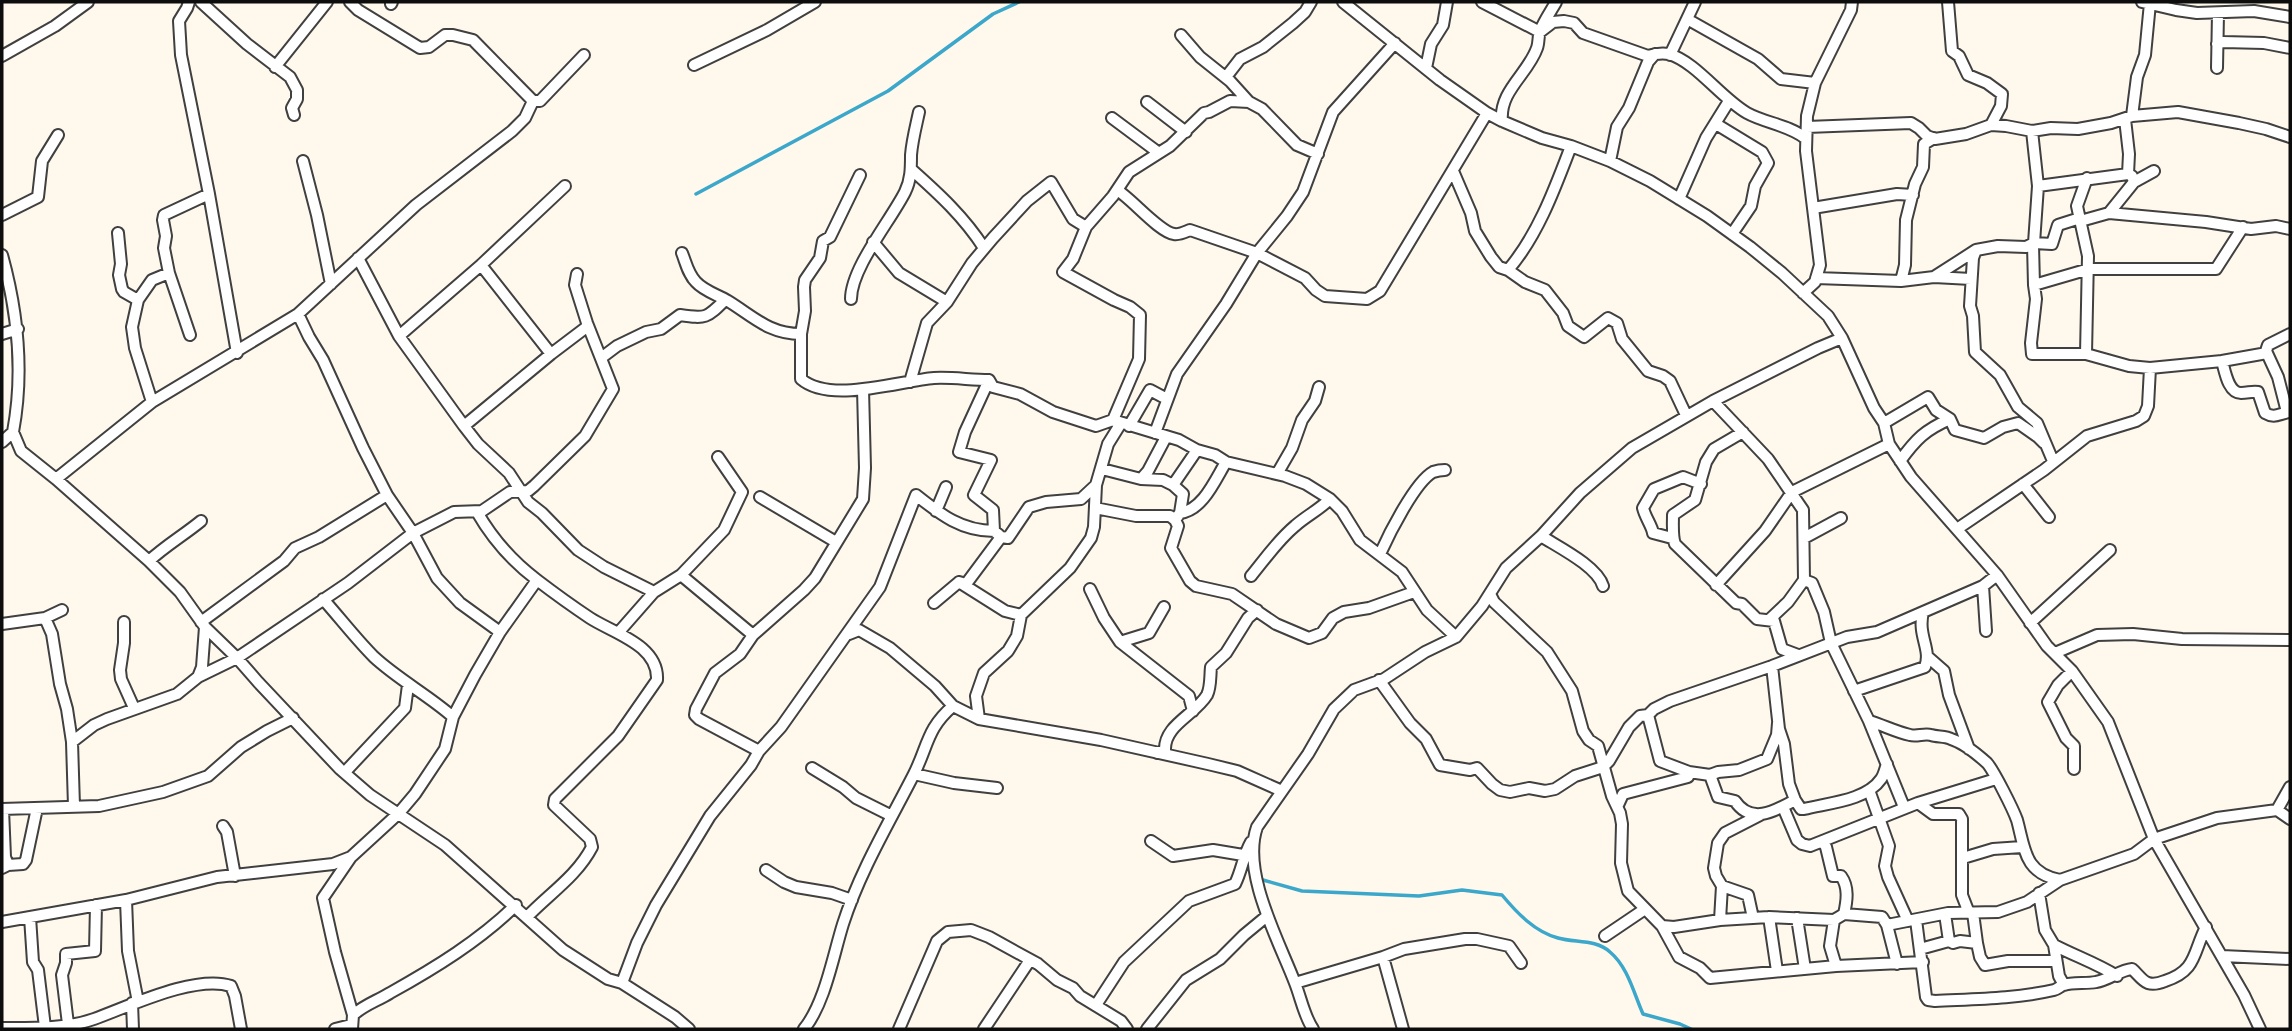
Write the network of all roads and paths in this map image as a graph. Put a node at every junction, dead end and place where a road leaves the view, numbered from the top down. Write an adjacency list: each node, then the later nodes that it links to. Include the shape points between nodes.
1 (88, 2): 28 (street)
2 (188, 2): 67 (street, via 179,21 181,55)
3 (201, 2): 30 (street)
4 (327, 2): 30 (street)
5 (350, 2): 35 (street, via 420,48 446,35 473,40)
6 (796, 2): 16 (street)
7 (1311, 2): 33 (street, via 1263,47 1240,59)
8 (1343, 2): 22 (street)
9 (1447, 2): 31 (street)
10 (1482, 2): 20 (street)
11 (1556, 2): 20 (street)
12 (1695, 2): 19 (street)
13 (1853, 2): 34 (street)
14 (1948, 2): 46 (street, via 1952,51 1968,75 2002,94)
15 (2146, 3): 17 (street); 42 (street, via 2145,55)
16 (812, 4): 29 (street)
17 (2218, 13): 18 (street, via 2254,11); 23 (street)
18 (2290, 17)
19 (1687, 19): 27 (street); 34 (street, via 1758,59 1781,79)
20 (1540, 32): 25 (street, via 1553,22 1564,21 1574,23 1583,33 1648,57); 44 (street, via 1530,62 1500,111)
21 (1181, 35): 33 (street)
22 (1395, 43): 31 (street); 55 (street, via 1333,112)
23 (2217, 44): 24 (street, via 2264,43); 32 (street)
24 (2290, 48)
25 (1655, 54): 27 (street); 57 (street, via 1617,127)
26 (584, 55): 35 (street, via 540,101)
27 (1670, 55): 36 (street)
28 (2, 57)
29 (694, 65)
30 (275, 67): 41 (street, via 290,77 297,90)
31 (1426, 68): 40 (street)
32 (2217, 68)
33 (1226, 77): 38 (street)
34 (1815, 83): 49 (street)
35 (533, 100): 86 (street, via 512,131 416,205)
36 (1729, 101): 45 (street); 49 (street, via 1767,122)
37 (1147, 102): 48 (street)
38 (1248, 102): 48 (street, via 1230,102 1204,113); 55 (street, via 1262,109 1297,145)
39 (919, 112): 58 (street)
40 (1487, 113): 44 (street); 59 (street)
41 (294, 115)
42 (2129, 117): 47 (street, via 2078,129); 52 (street, via 2178,112); 63 (street)
43 (1112, 118): 54 (street)
44 (1502, 121): 53 (street)
45 (1716, 124): 69 (street); 78 (street, via 1762,152 1768,163 1755,186 1751,206)
46 (1991, 125): 47 (street); 51 (street)
47 (2032, 131): 65 (street)
48 (1186, 132): 54 (street)
49 (1806, 133): 51 (street, via 1910,123); 70 (street)
50 (58, 135): 72 (street, via 42,161 38,197)
51 (1934, 138): 68 (street, via 1924,144 1923,167)
52 (2290, 138)
53 (1571, 146): 57 (street); 89 (street, via 1554,191)
54 (1159, 153): 66 (street, via 1129,172)
55 (1318, 154): 84 (street, via 1303,192)
56 (303, 161): 96 (street)
57 (1610, 161): 69 (street)
58 (912, 170): 79 (street, via 905,191); 81 (street, via 946,200)
59 (1453, 171): 84 (street, via 1380,291 1367,299 1325,296 1305,278); 89 (street, via 1475,231 1499,267)
60 (2154, 171): 63 (street)
61 (860, 175): 107 (street, via 806,280)
62 (2087, 178): 63 (street); 65 (street); 73 (street, via 2077,206)
63 (2131, 178): 71 (street)
64 (565, 186): 87 (street)
65 (2038, 186): 80 (street)
66 (1117, 190): 74 (street); 84 (street, via 1171,234 1190,230)
67 (209, 194): 90 (street, via 164,215); 112 (street)
68 (1913, 195): 70 (street); 95 (street, via 1906,219)
69 (1679, 199): 78 (street)
70 (1813, 208): 93 (street, via 1820,265)
71 (2109, 213): 73 (street); 75 (street)
72 (2, 215)
73 (2080, 218): 80 (street, via 2058,225 2052,244); 88 (street)
74 (1086, 227): 81 (street, via 1073,219 1051,182); 129 (street, via 1063,272 1140,315 1139,359)
75 (2243, 227): 76 (street); 88 (street, via 2216,270)
76 (2290, 229)
77 (118, 233): 100 (street, via 122,289)
78 (1732, 234): 98 (street)
79 (873, 242): 99 (street); 102 (street, via 899,274)
80 (2034, 244): 82 (street); 97 (street)
81 (984, 248): 102 (street)
82 (1976, 250): 92 (street); 94 (street)
83 (682, 253): 101 (street, via 698,285)
84 (1256, 253): 123 (street, via 1177,374)
85 (2, 257): 105 (street)
86 (358, 258): 96 (street); 110 (street)
87 (481, 265): 110 (street); 114 (street)
88 (2088, 269): 97 (street); 115 (street)
89 (1508, 270): 127 (street, via 1545,290 1568,326 1584,337 1608,318 1617,323 1622,339 1648,370 1670,381)
90 (170, 273): 100 (street, via 152,280); 109 (street)
91 (577, 274): 104 (street, via 575,285)
92 (1934, 277): 94 (street); 95 (street)
93 (1816, 278): 95 (street); 98 (street)
94 (1970, 279): 139 (street, via 1975,352 2000,375 2018,407 2037,423)
95 (1901, 281)
96 (331, 284): 103 (street)
97 (2034, 285): 115 (street, via 2032,354)
98 (1803, 293): 111 (street, via 1828,316)
99 (851, 299)
100 (138, 300): 125 (street, via 132,327)
101 (725, 300): 107 (street, via 784,334); 116 (street, via 700,319 680,315)
102 (947, 302): 120 (street, via 927,323)
103 (299, 314): 112 (street); 155 (street)
104 (588, 326): 114 (street); 116 (street)
105 (18, 329): 106 (street); 132 (street)
106 (2, 334)
107 (801, 334): 122 (street, via 801,379 820,388)
108 (2290, 334): 113 (street, via 2268,345)
109 (190, 335)
110 (399, 336): 131 (street)
111 (1842, 338): 124 (street); 130 (street)
112 (236, 353): 125 (street)
113 (2267, 353): 117 (street); 126 (street)
114 (551, 354): 131 (street)
115 (2086, 354): 118 (street)
116 (601, 358): 153 (street, via 613,389 585,436 534,486)
117 (2222, 361): 118 (street); 126 (street, via 2234,391 2258,392 2270,416)
118 (2150, 369): 139 (street, via 2144,415 2087,436)
119 (989, 380): 120 (street); 129 (street, via 993,387 1020,394 1053,412 1096,426); 167 (street, via 959,452 991,460 974,495 993,510)
120 (910, 382): 122 (street)
121 (1319, 387): 145 (street)
122 (863, 389): 171 (street, via 863,499)
123 (1167, 399): 129 (street, via 1150,390); 134 (street)
124 (1713, 401): 127 (street); 133 (street)
125 (152, 402): 146 (street)
126 (2289, 412)
127 (1686, 415): 168 (street, via 1632,447)
128 (1950, 419): 130 (street, via 1936,410 1928,397); 139 (street, via 1955,430 1984,438 2018,423 2038,437); 141 (street, via 1919,436)
129 (1121, 423): 134 (street); 143 (street, via 1108,444)
130 (1884, 423): 137 (street)
131 (464, 426): 153 (street)
132 (13, 432): 136 (street); 146 (street, via 21,452)
133 (1743, 432): 148 (street, via 1714,449); 154 (street)
134 (1155, 433): 135 (street)
135 (1166, 437): 138 (street); 147 (street)
136 (2, 442)
137 (1889, 444): 141 (street); 154 (street)
138 (1197, 450): 142 (street); 151 (street)
139 (2051, 456): 149 (street)
140 (718, 457): 175 (street, via 742,492 724,530)
141 (1900, 461): 165 (street)
142 (1226, 463): 145 (street); 161 (street, via 1201,501)
143 (1102, 469): 147 (street); 150 (street)
144 (1445, 470): 173 (street, via 1432,473 1415,492)
145 (1277, 474): 157 (street)
146 (56, 479): 174 (street)
147 (1141, 479): 151 (street)
148 (1701, 484): 169 (street, via 1695,500 1673,515); 169 (street, via 1683,477 1654,489 1643,508 1653,533)
149 (2024, 484): 162 (street); 165 (street)
150 (1096, 485): 158 (street); 167 (street, via 1081,499 1030,507 1008,538)
151 (1173, 485): 161 (street, via 1183,495)
152 (946, 487): 159 (street)
153 (520, 491): 160 (street); 185 (street, via 579,550)
154 (1792, 492): 170 (street, via 1803,510); 181 (street, via 1765,531)
155 (387, 495): 166 (street); 200 (street, via 295,548)
156 (760, 497): 171 (street)
157 (1330, 499): 173 (street, via 1360,540); 177 (street, via 1279,541)
158 (1095, 508): 161 (street, via 1136,516); 194 (street, via 1091,538 1070,568)
159 (936, 511): 167 (street, via 978,531); 204 (street, via 916,495 880,587)
160 (477, 512): 166 (street, via 454,512); 178 (street, via 511,557)
161 (1177, 516): 192 (street, via 1171,548 1190,581 1233,594)
162 (2049, 517)
163 (1841, 518): 170 (street)
164 (201, 521): 174 (street)
165 (1957, 529): 176 (street)
166 (413, 533): 188 (street); 202 (street, via 446,590)
167 (997, 534): 180 (street, via 972,578 966,584)
168 (1541, 536): 182 (street, via 1593,571); 187 (street, via 1506,568)
169 (1672, 538): 181 (street)
170 (1804, 538): 179 (street)
171 (836, 542): 205 (street, via 809,584)
172 (2110, 550): 198 (street)
173 (1380, 554): 186 (street, via 1402,572)
174 (149, 561): 200 (street)
175 (681, 575): 185 (street); 205 (street)
176 (1997, 575): 183 (street); 198 (street)
177 (1251, 576)
178 (537, 580): 202 (street); 203 (street, via 591,619)
179 (1804, 580): 196 (street); 209 (street, via 1812,583)
180 (959, 582): 189 (street); 194 (street, via 1005,611)
181 (1716, 585): 196 (street, via 1757,619)
182 (1603, 586)
183 (1983, 586): 193 (street); 201 (street)
184 (1090, 589): 208 (street)
185 (654, 592): 203 (street)
186 (1414, 592): 192 (street, via 1344,612 1322,633 1309,638); 206 (street)
187 (1490, 594): 206 (street); 234 (street, via 1554,661 1572,691 1583,731 1598,746)
188 (323, 599): 213 (street); 218 (street, via 373,656)
189 (934, 603)
190 (1164, 607): 208 (street, via 1149,633)
191 (62, 610): 195 (street)
192 (1256, 610): 222 (street, via 1211,667 1207,695)
193 (1923, 612): 209 (street, via 1877,632); 212 (street, via 1921,632)
194 (1021, 615): 226 (street, via 1008,651 984,673 976,695)
195 (45, 618): 199 (street); 229 (street)
196 (1769, 620): 211 (street, via 1774,621 1782,649)
197 (124, 622): 221 (street, via 121,679)
198 (2030, 623): 210 (street)
199 (2, 624)
200 (203, 624): 213 (street); 216 (street)
201 (1986, 631)
202 (500, 632): 224 (street)
203 (618, 632): 286 (street, via 654,662 657,680 618,736 555,799 559,811 590,839 592,847 567,881)
204 (849, 634): 220 (street, via 859,631 890,648); 231 (street)
205 (753, 635): 231 (street, via 740,654 715,673 695,715)
206 (1456, 637): 217 (street)
207 (2290, 640): 210 (street, via 2097,635)
208 (1120, 642): 222 (street, via 1189,696)
209 (1831, 643): 211 (street); 219 (street)
210 (2051, 649): 215 (street)
211 (1798, 655): 214 (street)
212 (1928, 657): 219 (street, via 1925,667); 230 (street, via 1944,671)
213 (237, 658): 216 (street); 225 (street)
214 (1772, 666): 223 (street, via 1670,701); 228 (street)
215 (2073, 671): 236 (street, via 2048,702 2074,746); 261 (street, via 2108,722)
216 (198, 677): 221 (street, via 177,694)
217 (1379, 681): 234 (street, via 1426,739 1440,765 1477,768 1500,790 1555,789); 244 (street, via 1354,690 1334,709)
218 (408, 685): 224 (street); 237 (street, via 405,708)
219 (1854, 691): 227 (street)
220 (953, 706): 226 (street); 239 (street, via 931,731)
221 (134, 708): 229 (street, via 94,725)
222 (1193, 711): 232 (street, via 1164,741 1165,750)
223 (1648, 715): 234 (street, via 1629,727); 238 (street, via 1660,761)
224 (453, 717): 255 (street, via 445,748)
225 (293, 719): 237 (street); 249 (street, via 241,747 208,776 163,792 99,806)
226 (979, 719): 232 (street)
227 (1869, 721): 230 (street, via 1907,735 1950,737); 233 (street)
228 (1778, 723): 240 (street, via 1767,759); 246 (street)
229 (72, 742): 249 (street)
230 (1969, 749): 241 (street, via 1988,764)
231 (759, 751): 314 (street, via 710,816 656,905)
232 (1157, 753): 244 (street, via 1237,771)
233 (1887, 764): 245 (street, via 1881,780); 251 (street)
234 (1603, 767): 248 (street)
235 (812, 768): 257 (street, via 856,799)
236 (2074, 769)
237 (345, 772): 255 (street)
238 (1689, 772): 240 (street); 248 (street, via 1688,777 1623,794)
239 (914, 774): 243 (street); 257 (street)
240 (1710, 775): 256 (street, via 1718,797)
241 (1996, 779): 247 (street); 265 (street, via 2016,818)
242 (2290, 787): 254 (street)
243 (997, 788)
244 (1282, 790): 262 (street)
245 (1869, 790): 246 (street, via 1804,809); 259 (street)
246 (1795, 800): 250 (street)
247 (1918, 803): 251 (street); 268 (street, via 1933,814 1959,814)
248 (1618, 805): 281 (street, via 1621,863 1628,891)
249 (74, 806): 252 (street)
250 (1783, 807): 256 (street); 264 (street, via 1797,840 1810,846)
251 (1905, 807): 259 (street)
252 (37, 808): 253 (street); 269 (street, via 26,860)
253 (2, 809): 269 (street)
254 (2277, 810): 258 (street); 261 (street, via 2217,818)
255 (399, 813): 267 (street); 280 (street)
256 (1760, 815): 274 (street, via 1725,833 1718,843 1714,867)
257 (891, 816): 278 (street)
258 (2290, 819)
259 (1879, 820): 264 (street); 292 (street, via 1889,852 1888,877)
260 (223, 826): 272 (street)
261 (2154, 839): 273 (street, via 2134,854); 296 (street)
262 (1252, 840): 266 (street); 284 (street)
263 (1151, 841): 266 (street, via 1173,856 1213,850)
264 (1823, 842): 288 (street, via 1833,876 1846,883 1847,903)
265 (2022, 847): 268 (street); 271 (street)
266 (1243, 855): 318 (street, via 1235,884 1189,901 1124,962)
267 (351, 857): 272 (street, via 333,864); 319 (street, via 323,898)
268 (1963, 858): 276 (street)
269 (5, 866)
270 (766, 870): 278 (street, via 796,887)
271 (2040, 874): 273 (street); 275 (street)
272 (235, 876): 277 (street)
273 (2060, 880): 275 (street)
274 (1722, 886): 289 (street, via 1748,895); 291 (street)
275 (2040, 893): 282 (street, via 1998,912); 300 (street, via 2045,930)
276 (1962, 895): 282 (street); 283 (street)
277 (126, 900): 279 (street); 317 (street)
278 (852, 900): 329 (street, via 820,1001)
279 (96, 905): 285 (street); 320 (street, via 95,951 66,954 62,975)
280 (516, 905): 286 (street); 319 (street, via 470,944 363,1006)
281 (1645, 909): 295 (street); 297 (street)
282 (1971, 913): 283 (street); 299 (street)
283 (1947, 914): 292 (street); 298 (street)
284 (1267, 916): 315 (street); 333 (street, via 1220,959 1186,980)
285 (30, 917): 293 (street); 322 (street)
286 (527, 917): 314 (street, via 563,950)
287 (1769, 917): 289 (street); 290 (street); 312 (street)
288 (1839, 917): 290 (street); 294 (street, via 1882,917); 310 (street, via 1830,946)
289 (1753, 918): 291 (street)
290 (1797, 918): 311 (street)
291 (1720, 920): 295 (street)
292 (1912, 920): 294 (street); 301 (street)
293 (2, 922)
294 (1887, 925): 309 (street)
295 (1662, 926): 312 (street, via 1679,957 1710,978)
296 (2206, 927): 302 (street); 313 (street, via 2187,971 2154,984 2146,983 2132,969)
297 (1605, 936)
298 (1949, 941): 299 (street); 301 (street)
299 (1977, 943): 306 (street, via 1985,965)
300 (2054, 945): 306 (street); 313 (street)
301 (1920, 949): 308 (street)
302 (2222, 956): 304 (street); 336 (street)
303 (1383, 957): 307 (street, via 1404,949 1477,939 1509,946); 315 (street); 335 (street)
304 (2290, 959)
305 (1030, 960): 318 (street); 330 (street, via 971,930 948,932 937,941); 331 (street)
306 (2056, 961): 316 (street)
307 (1521, 962)
308 (1923, 962): 309 (street); 316 (street, via 1928,1000 1995,999)
309 (1897, 964): 310 (street)
310 (1836, 967): 311 (street)
311 (1805, 969): 312 (street)
312 (1777, 971)
313 (2116, 976): 316 (street)
314 (622, 983): 328 (street)
315 (1295, 983): 323 (street)
316 (2064, 985)
317 (135, 1002): 321 (street); 325 (street); 326 (street, via 191,986 224,984 231,986 235,996)
318 (1096, 1005): 332 (street)
319 (352, 1023): 327 (street)
320 (68, 1024): 321 (street); 322 (street)
321 (96, 1024)
322 (45, 1027): 324 (street)
323 (1311, 1027): 334 (street)
324 (2, 1028)
325 (134, 1029)
326 (241, 1029)
327 (335, 1029)
328 (689, 1029)
329 (804, 1029)
330 (899, 1029)
331 (984, 1029)
332 (1127, 1029)
333 (1147, 1029)
334 (1297, 1029)
335 (1403, 1029)
336 (2260, 1029)

